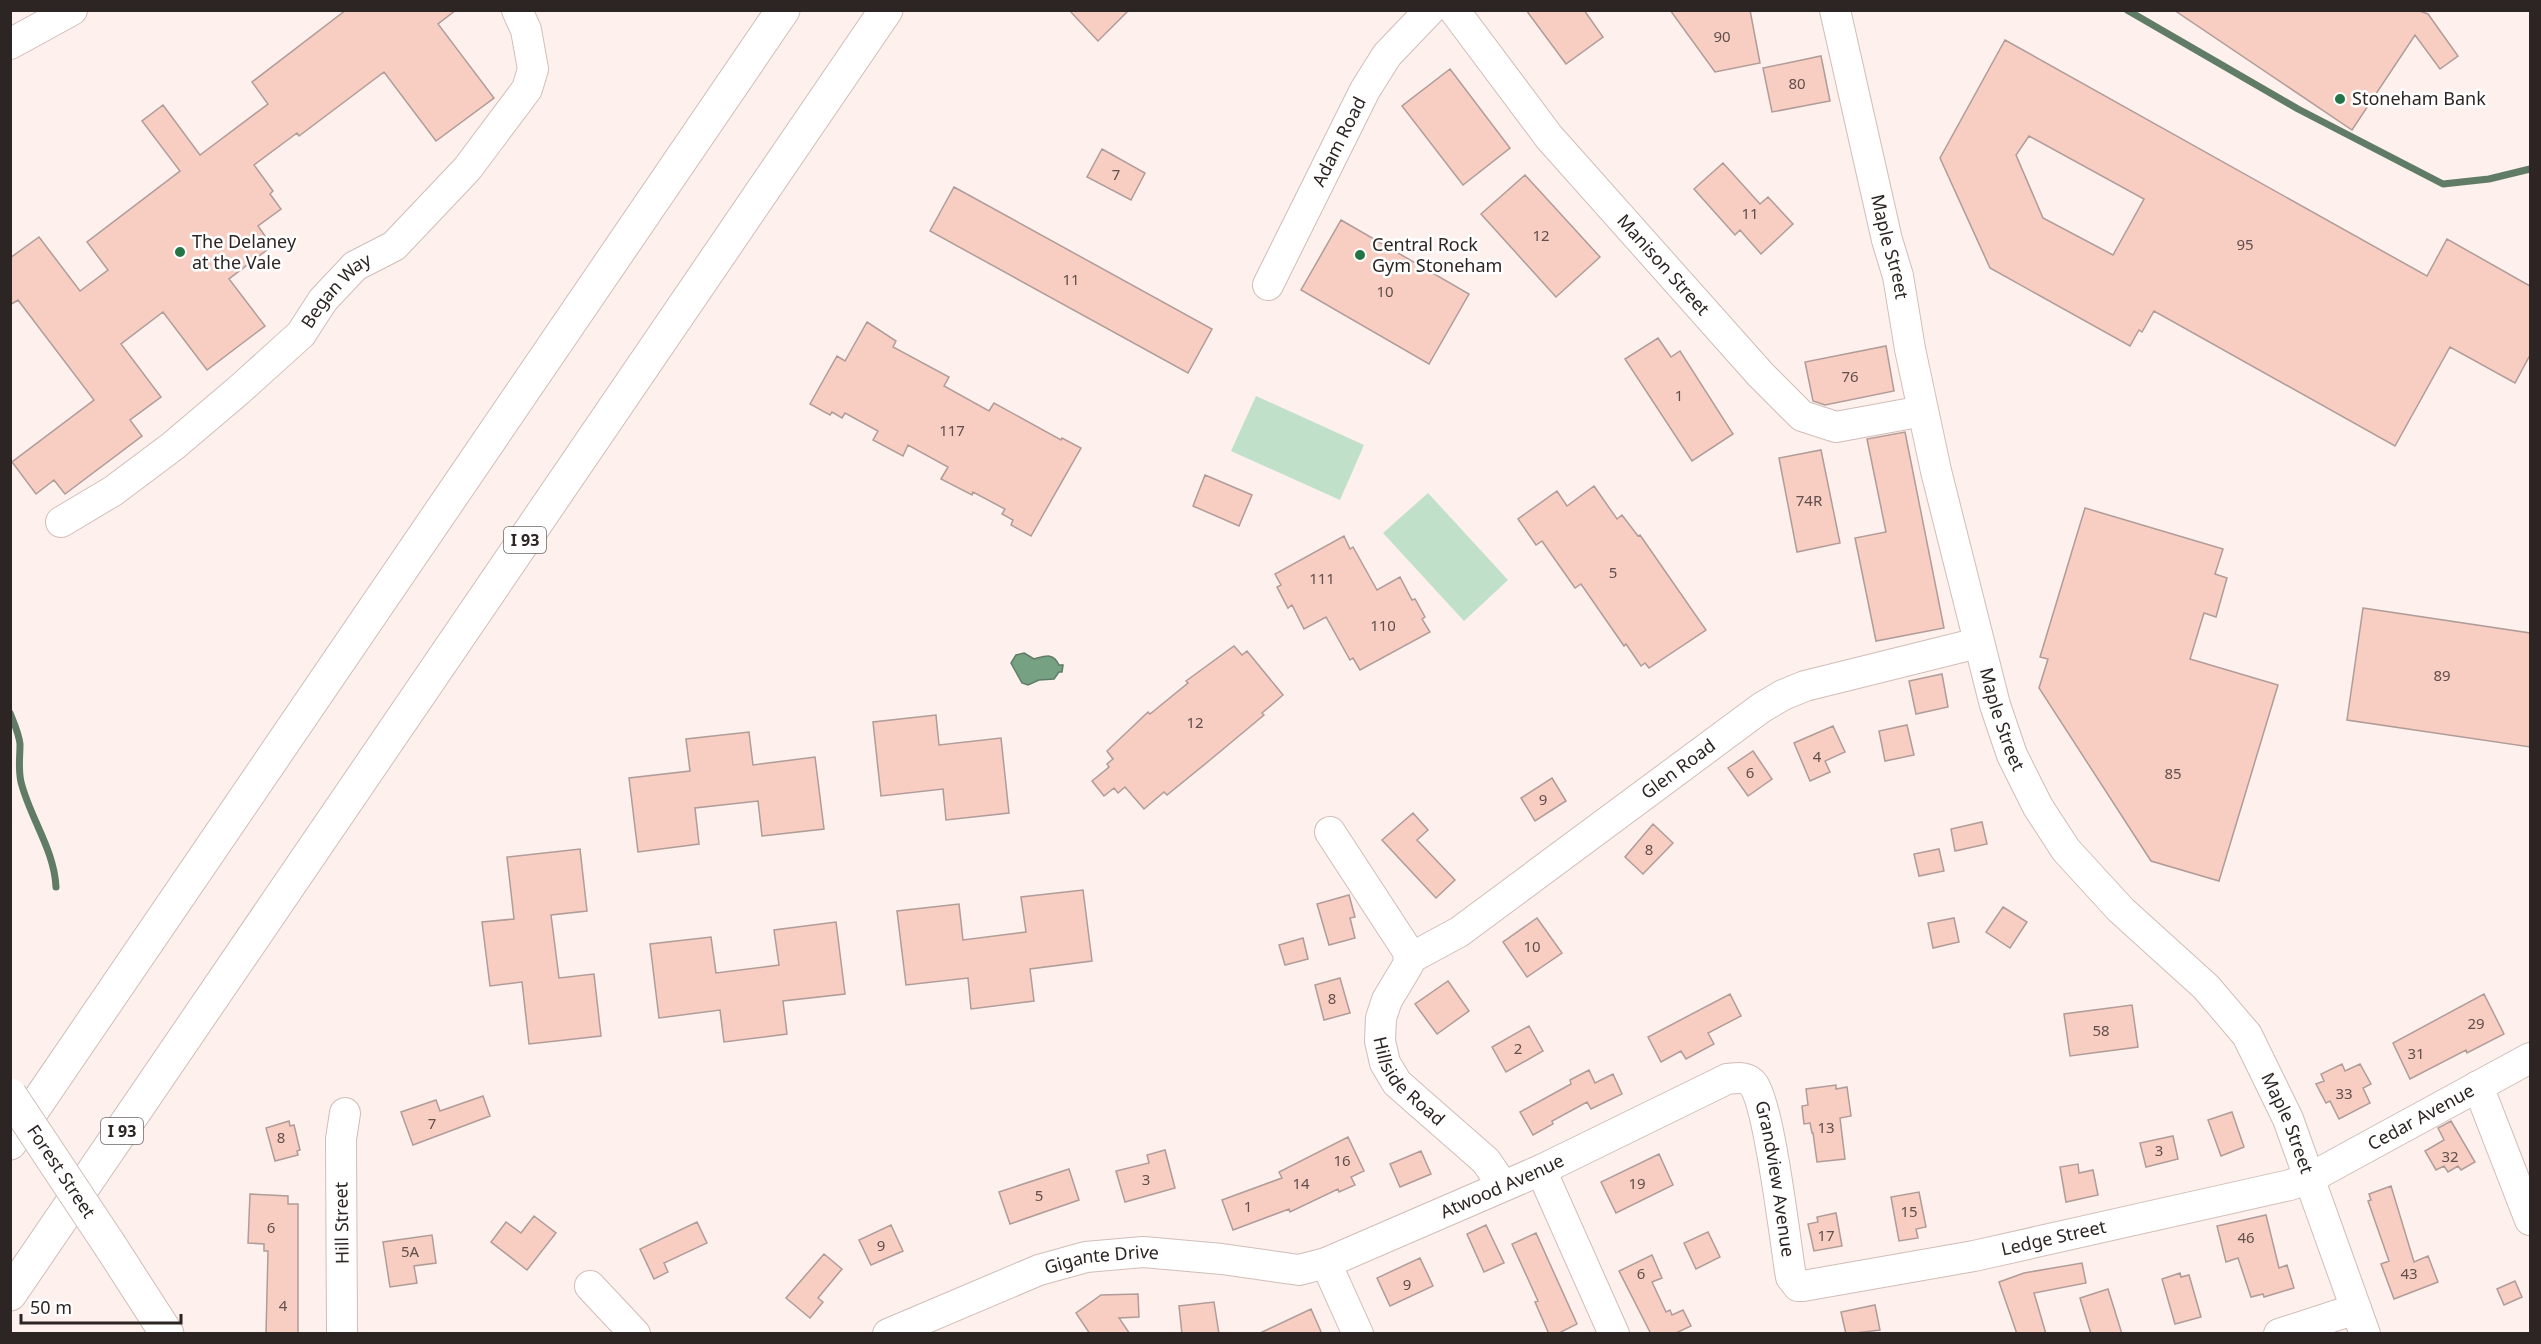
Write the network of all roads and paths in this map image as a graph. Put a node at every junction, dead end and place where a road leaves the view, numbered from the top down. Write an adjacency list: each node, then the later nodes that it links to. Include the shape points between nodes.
1 (72, 10): 8 (street)
2 (517, 10): 11 (street, Began Way, via 526,30 533,69 527,89 467,169 394,246 355,266 323,300 302,334 239,390 113,491)
3 (886, 10): 28 (main road, I 93)
4 (1430, 10): 9 (street, Adam Road, via 1387,55 1365,90)
5 (1454, 10): 10 (street, Manison Street, via 1549,137 1802,416 1836,427)
6 (1835, 10): 10 (street, Maple Street, via 1898,276)
7 (776, 21): 20 (main road)
8 (10, 44)
9 (1268, 285)
10 (1923, 411): 12 (street, Maple Street)
11 (61, 522)
12 (1978, 643): 14 (street, Glen Road, via 1826,680 1782,695 1459,932); 22 (street, Maple Street, via 2004,734 2048,823 2103,892 2235,1018 2268,1076)
13 (1330, 832): 14 (street, via 1406,947)
14 (1409, 959): 23 (street, Hillside Road, via 1382,1018 1380,1041 1385,1063 1398,1083 1486,1161)
15 (2530, 1058): 17 (street, Cedar Avenue)
16 (1746, 1078): 21 (street, Atwood Avenue, via 1722,1080); 26 (street, Grandview Avenue, via 1755,1087 1764,1116)
17 (2478, 1086): 22 (street, Cedar Avenue); 24 (street)
18 (10, 1095): 30 (main road, Forest Street, bridge)
19 (345, 1113): 31 (street, Hill Street, via 341,1139)
20 (10, 1143)
21 (1541, 1170): 23 (street, Atwood Avenue); 35 (street)
22 (2310, 1178): 26 (street, Ledge Street, via 1974,1256 1803,1286); 29 (street, Maple Street)
23 (1503, 1186): 25 (street, Atwood Avenue)
24 (2530, 1220)
25 (1326, 1263): 33 (street, Gigante Drive, via 1299,1270 1143,1252 1086,1257 1047,1267); 34 (street)
26 (1795, 1283)
27 (590, 1286): 32 (street)
28 (10, 1294)
29 (2360, 1321): 36 (street)
30 (167, 1334)
31 (342, 1334)
32 (635, 1334)
33 (888, 1334)
34 (1358, 1334)
35 (1614, 1334)
36 (2279, 1334)

